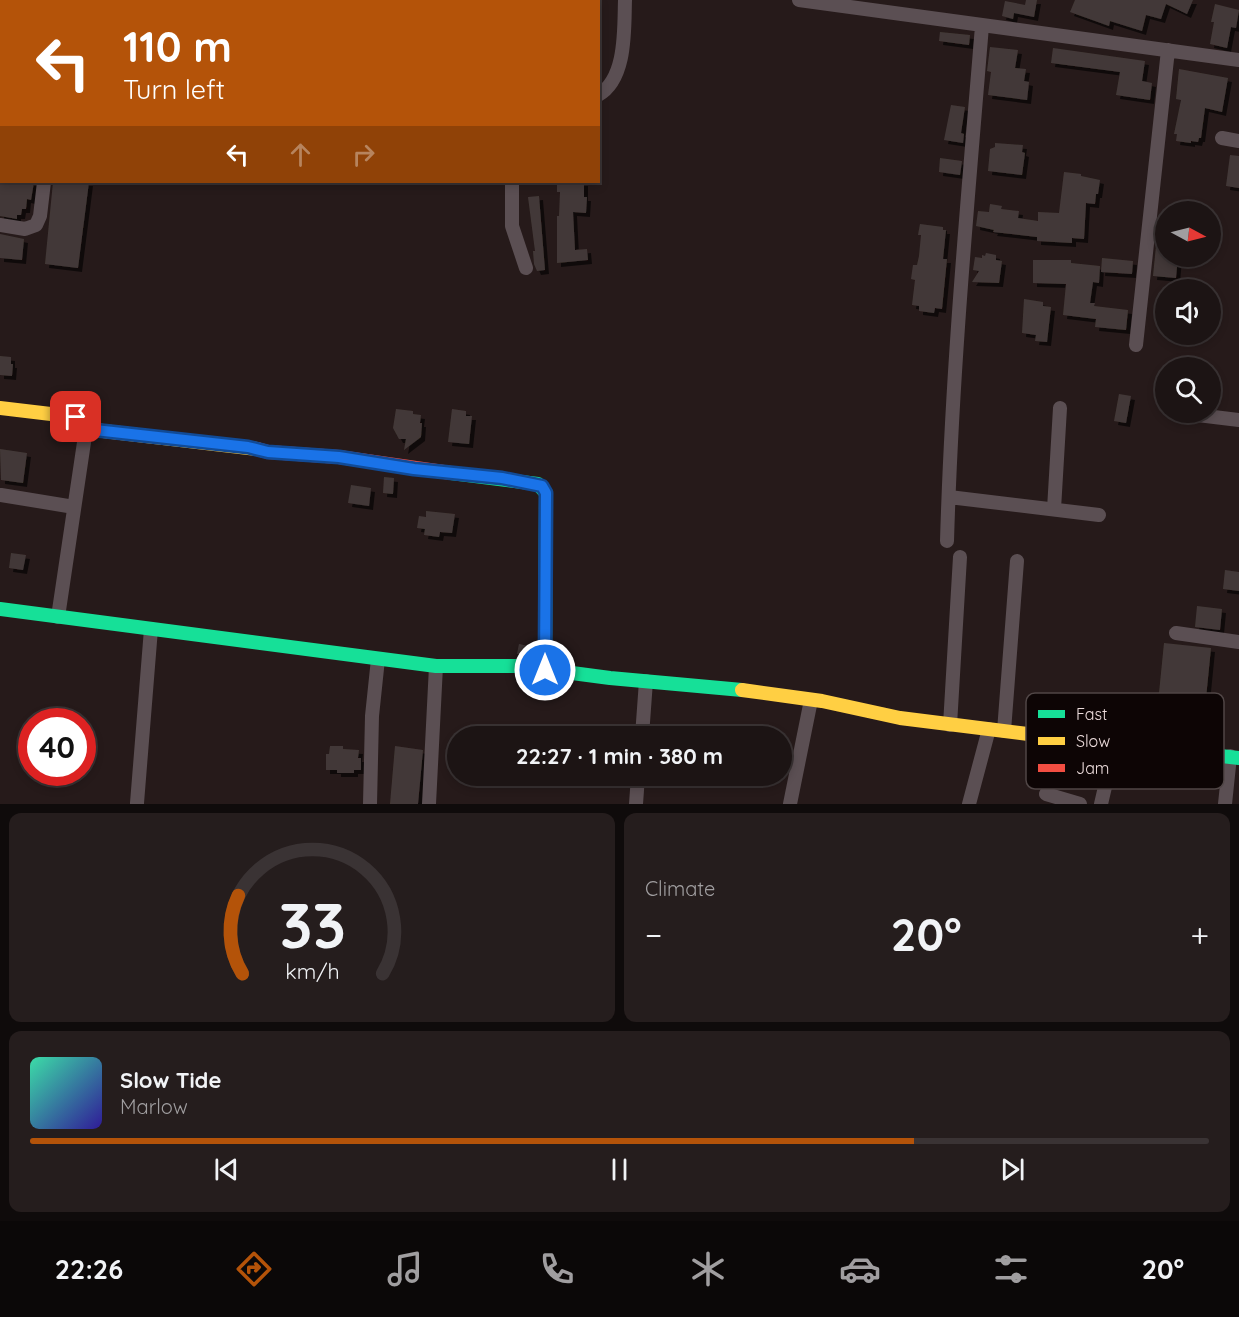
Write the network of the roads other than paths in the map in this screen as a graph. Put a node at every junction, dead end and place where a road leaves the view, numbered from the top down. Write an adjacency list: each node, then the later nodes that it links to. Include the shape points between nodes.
1 (626, 0): 6 (street, via 622,58 609,87)
2 (799, 0): 3 (street)
3 (982, 26): 4 (street); 20 (street, via 955,352)
4 (1168, 50): 5 (street); 13 (street)
5 (1239, 60)
6 (600, 94)
7 (1222, 138): 8 (street)
8 (1239, 141)
9 (44, 183): 11 (street, via 36,225)
10 (512, 183): 12 (street, via 512,226)
11 (0, 225)
12 (526, 268)
13 (1136, 345)
14 (0, 408): 18 (street, via 76,417)
15 (1060, 408): 22 (street)
16 (1221, 418): 17 (street)
17 (1239, 420)
18 (86, 429): 21 (street); 34 (street, via 339,457 542,486 546,493)
19 (1, 495): 21 (street)
20 (949, 497): 22 (street); 24 (street)
21 (74, 507): 28 (street)
22 (1054, 509): 23 (street)
23 (1099, 515)
24 (947, 542)
25 (960, 557): 37 (street)
26 (1017, 561): 40 (street)
27 (0, 609): 28 (street)
28 (58, 617): 29 (street)
29 (151, 629): 32 (street); 46 (street)
30 (1176, 633): 31 (street)
31 (1239, 642)
32 (378, 659): 33 (street); 47 (street)
33 (436, 666): 34 (street, via 519,666); 48 (street)
34 (545, 670): 35 (street)
35 (646, 681): 36 (street); 38 (street)
36 (811, 700): 37 (street); 50 (street)
37 (950, 725): 39 (street)
38 (643, 726)
39 (989, 729): 40 (street); 51 (street)
40 (1004, 731): 41 (street)
41 (1026, 734)
42 (1234, 757): 54 (street)
43 (637, 786): 49 (street)
44 (1104, 789): 53 (street)
45 (1046, 794): 52 (street)
46 (137, 803)
47 (370, 804)
48 (429, 804)
49 (636, 804)
50 (790, 804)
51 (969, 804)
52 (1080, 804)
53 (1101, 804)
54 (1225, 804)

